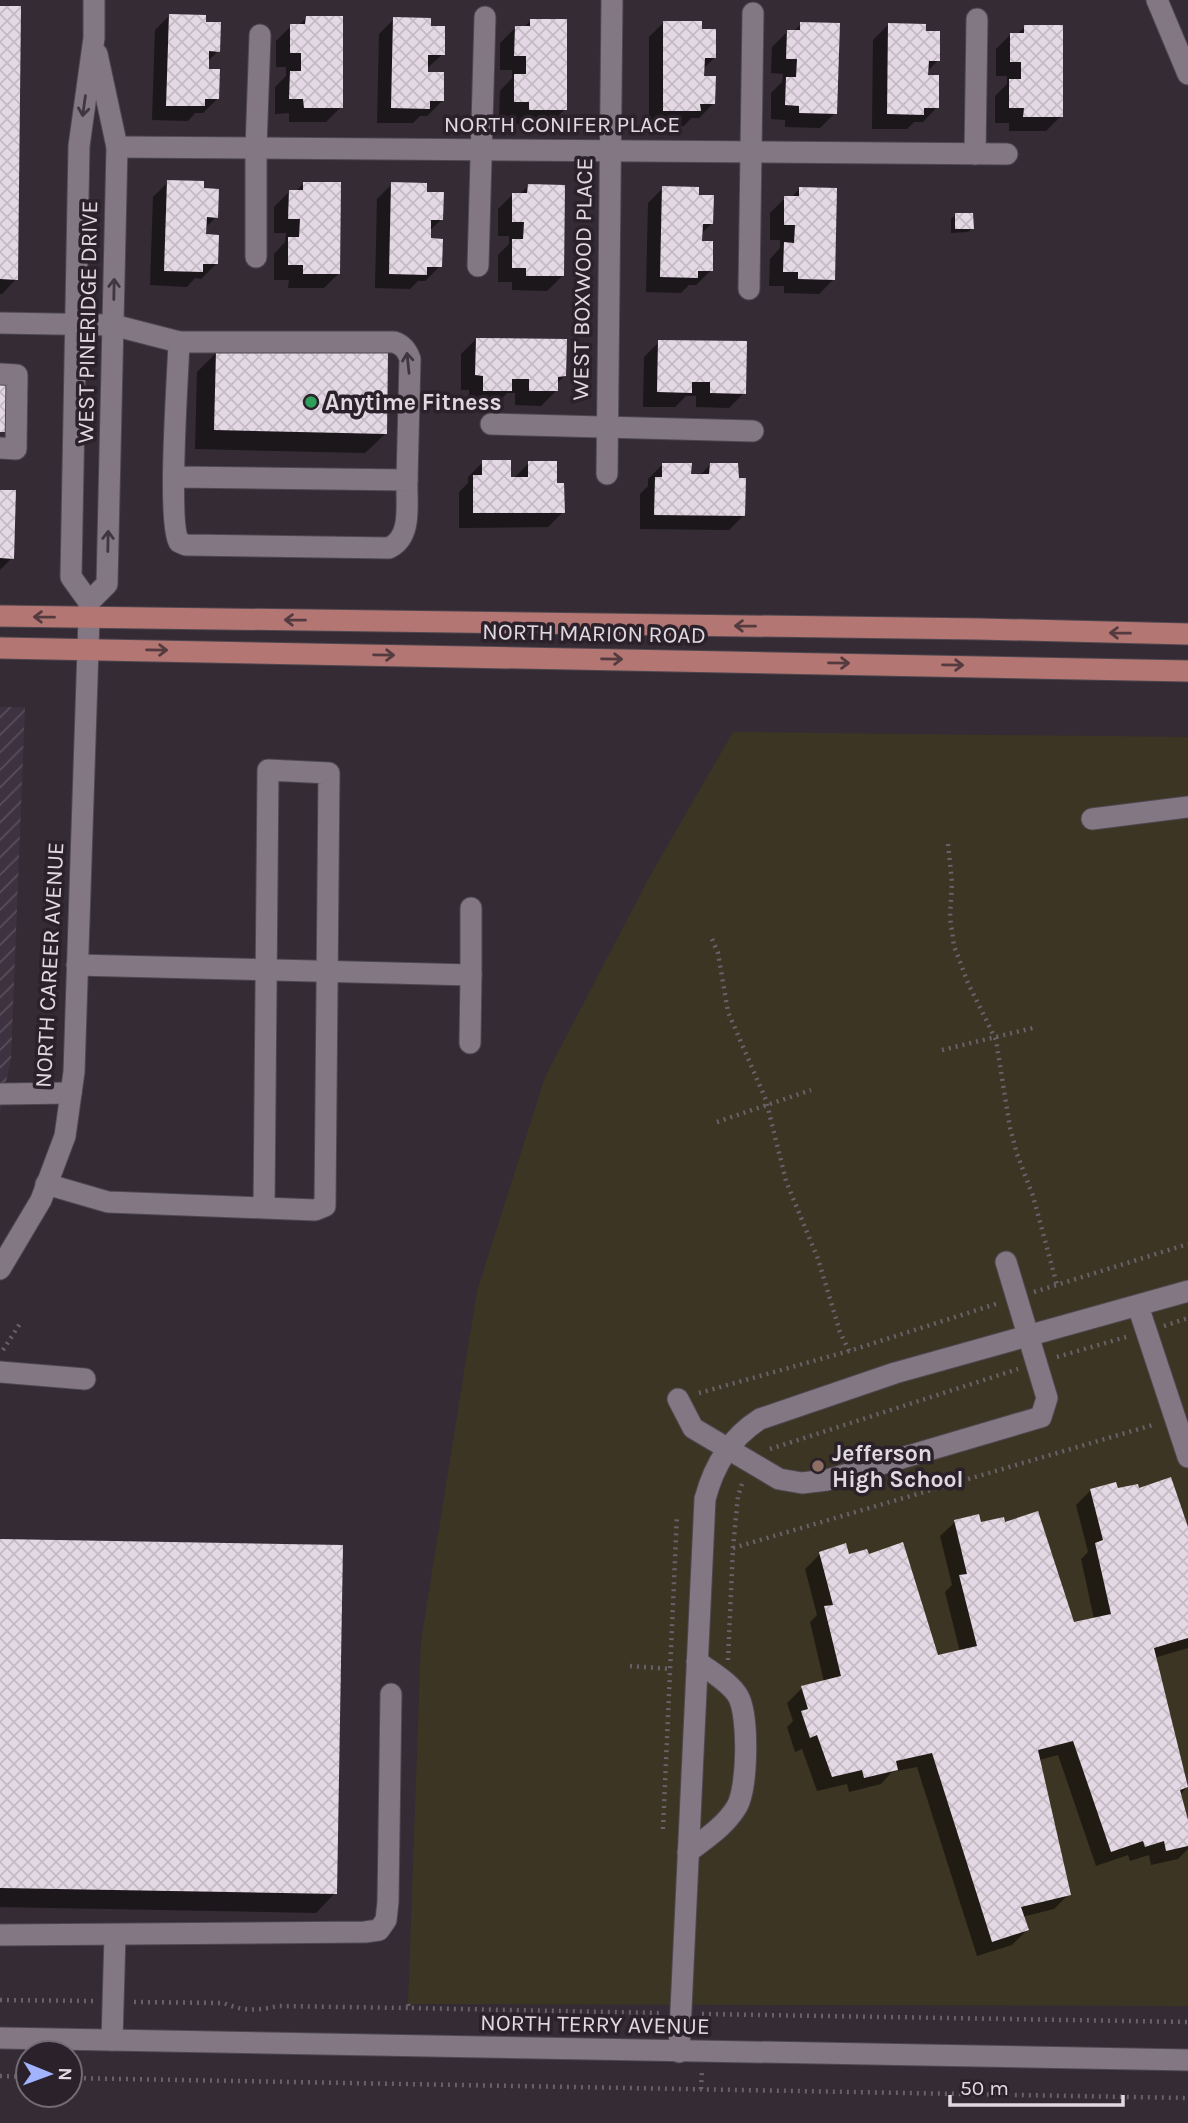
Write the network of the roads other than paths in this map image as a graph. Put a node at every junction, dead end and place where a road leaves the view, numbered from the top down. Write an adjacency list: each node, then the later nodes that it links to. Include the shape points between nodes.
1 (94, 0): 8 (street, WEST PINERIDGE DRIVE)
2 (612, 0): 13 (street, WEST BOXWOOD PLACE)
3 (1157, 0): 9 (street)
4 (752, 13): 14 (street)
5 (485, 17): 12 (street)
6 (977, 19): 15 (street)
7 (260, 36): 11 (street)
8 (94, 38): 10 (street, WEST PINERIDGE DRIVE); 21 (street, WEST PINERIDGE DRIVE, one-way to 21, via 79,146)
9 (1188, 74)
10 (117, 147): 11 (street, NORTH CONIFER PLACE); 22 (street, WEST PINERIDGE DRIVE, one-way to 10)
11 (256, 148): 12 (street, NORTH CONIFER PLACE); 17 (street)
12 (482, 150): 13 (street, NORTH CONIFER PLACE); 18 (street)
13 (610, 151): 14 (street, NORTH CONIFER PLACE); 26 (street, WEST BOXWOOD PLACE)
14 (751, 152): 15 (street, NORTH CONIFER PLACE); 19 (street)
15 (975, 153): 16 (street, NORTH CONIFER PLACE)
16 (1007, 154)
17 (256, 257)
18 (478, 266)
19 (749, 289)
20 (0, 323): 21 (street)
21 (76, 324): 22 (street); 32 (street, WEST PINERIDGE DRIVE, via 71,577)
22 (113, 325): 23 (street); 32 (street, WEST PINERIDGE DRIVE, one-way to 22, via 107,584)
23 (179, 342): 30 (street); 31 (street, one-way to 23, via 410,359 401,345)
24 (0, 374): 28 (street, via 17,375 16,449)
25 (491, 424): 26 (street)
26 (607, 427): 27 (street); 29 (street, WEST BOXWOOD PLACE)
27 (753, 431)
28 (0, 448)
29 (607, 474)
30 (175, 477): 31 (street); 31 (street, via 173,522 178,542 186,545 389,548 398,544 405,529)
31 (407, 480)
32 (89, 610): 33 (main road, NORTH MARION ROAD, one-way to 33); 34 (main road, NORTH MARION ROAD, one-way to 32); 36 (street, NORTH CAREER AVENUE)
33 (0, 616)
34 (1188, 634)
35 (0, 648): 36 (main road, NORTH MARION ROAD)
36 (88, 649): 37 (main road, NORTH MARION ROAD, one-way to 37); 41 (street, NORTH CAREER AVENUE)
37 (1188, 671)
38 (1188, 807): 39 (street)
39 (1093, 819)
40 (471, 908): 44 (street)
41 (77, 965): 42 (street); 46 (street, NORTH CAREER AVENUE)
42 (265, 971): 43 (street); 43 (street, via 268,770 329,773); 49 (street)
43 (327, 973): 44 (street); 49 (street, via 325,1206 315,1210)
44 (471, 975): 45 (street)
45 (470, 1042)
46 (71, 1093): 47 (street); 48 (street, NORTH CAREER AVENUE, via 65,1136)
47 (0, 1094)
48 (46, 1184): 49 (street, via 108,1202); 51 (street, NORTH CAREER AVENUE)
49 (264, 1208)
50 (1006, 1262): 54 (street)
51 (0, 1269)
52 (1188, 1291): 53 (street)
53 (1138, 1306): 54 (street); 59 (street)
54 (1028, 1335): 58 (street, via 895,1373 760,1419); 58 (street, via 1046,1398 1041,1417 827,1480 802,1483 779,1479)
55 (0, 1372): 56 (street)
56 (85, 1379)
57 (678, 1399): 58 (street, via 693,1428)
58 (727, 1448): 60 (street, via 711,1476 705,1499)
59 (1188, 1457)
60 (697, 1661): 62 (street); 62 (street, via 737,1693 746,1728 738,1806 725,1824)
61 (391, 1694): 64 (street, via 388,1902 386,1920 379,1930)
62 (688, 1852): 67 (street)
63 (0, 1935): 64 (street)
64 (115, 1935): 66 (street)
65 (0, 2038): 66 (street, NORTH TERRY AVENUE)
66 (111, 2040): 67 (street, NORTH TERRY AVENUE)
67 (679, 2052): 68 (street, NORTH TERRY AVENUE)
68 (1188, 2060)

